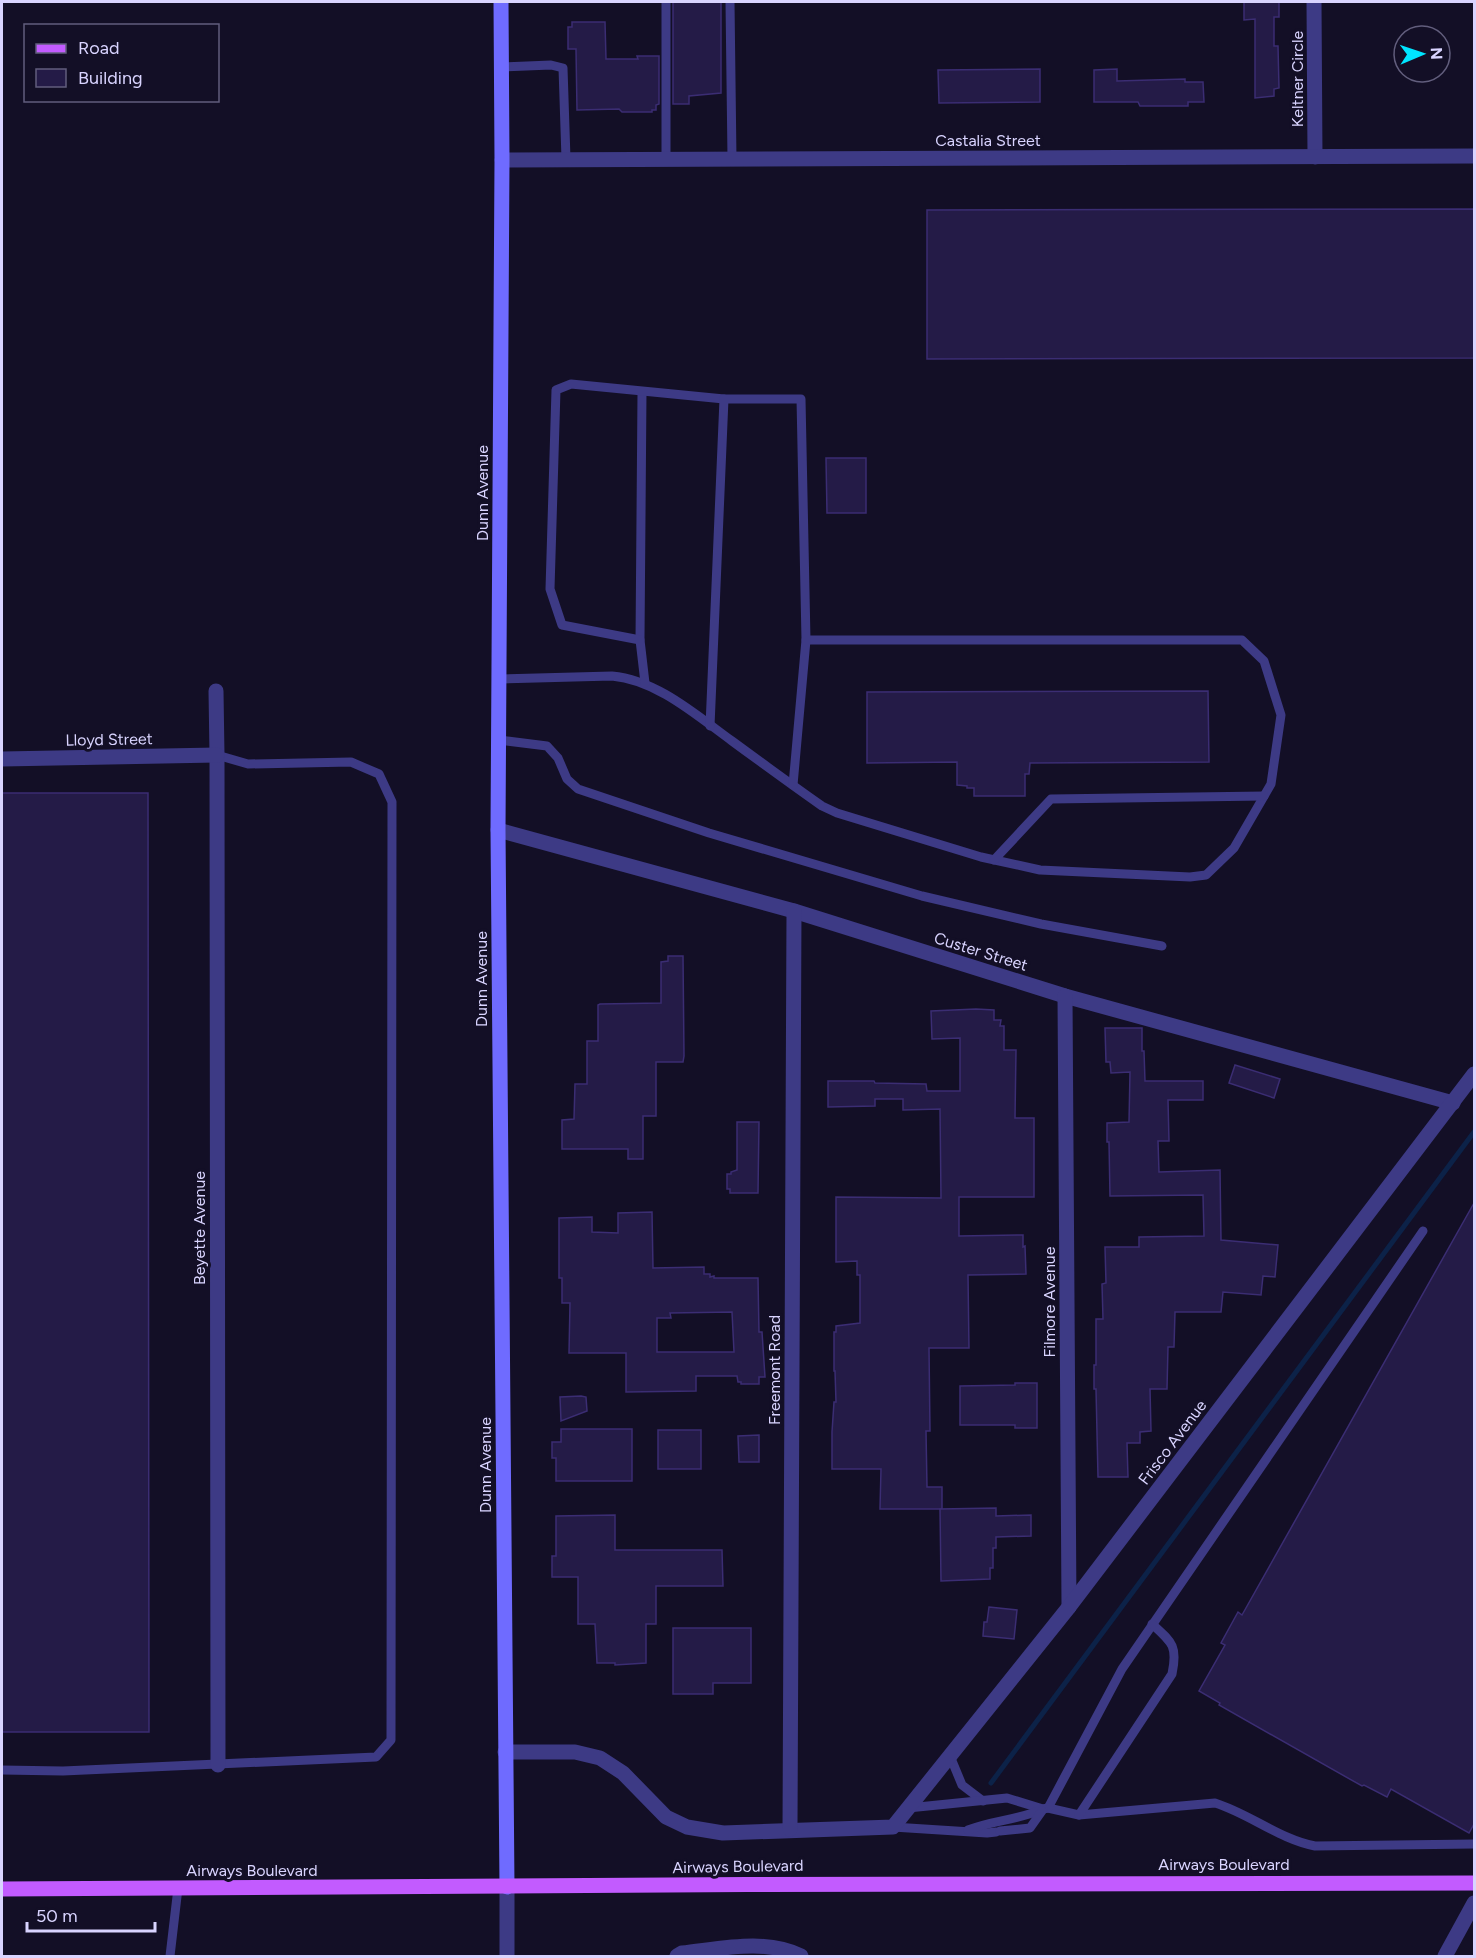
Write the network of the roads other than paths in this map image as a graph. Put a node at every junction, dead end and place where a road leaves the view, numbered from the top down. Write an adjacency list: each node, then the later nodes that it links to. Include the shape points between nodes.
1 (501, 2): 5 (main road, Dunn Avenue)
2 (666, 2): 9 (lane)
3 (730, 2): 10 (lane)
4 (1314, 2): 7 (street, Keltner Circle)
5 (501, 67): 8 (lane, via 563,68); 11 (main road, Dunn Avenue)
6 (1474, 156): 7 (street, Castalia Street)
7 (1315, 157): 10 (street, Castalia Street)
8 (566, 159): 9 (street, Castalia Street); 11 (street, Castalia Street)
9 (666, 159): 10 (street, Castalia Street)
10 (732, 159)
11 (502, 160): 16 (main road, Dunn Avenue)
12 (642, 392): 13 (lane); 14 (lane); 14 (lane, via 571,384 556,390 550,589 562,626)
13 (724, 399): 15 (lane, via 801,399); 19 (lane)
14 (640, 640): 17 (lane)
15 (806, 640): 23 (lane); 24 (lane, via 1242,640 1264,661 1281,715 1271,783)
16 (499, 679): 17 (lane, via 612,676); 20 (main road, Dunn Avenue)
17 (645, 684): 19 (lane)
18 (216, 691): 21 (street, Beyette Avenue)
19 (710, 726): 23 (lane)
20 (499, 740): 25 (main road, Dunn Avenue); 28 (lane, via 547,746 558,758 567,779 578,789 709,833 922,896 1041,924)
21 (217, 755): 22 (street, Lloyd Street); 37 (street, Beyette Avenue); 37 (lane, via 248,764 351,762 379,774 392,802 392,1740 376,1757)
22 (2, 759)
23 (793, 785): 26 (lane, via 837,813)
24 (1264, 796): 26 (lane, via 1052,799); 26 (lane, via 1234,848 1206,875 1040,870)
25 (498, 830): 27 (street, Custer Street); 35 (main road, Dunn Avenue)
26 (994, 860)
27 (794, 911): 29 (street, Custer Street); 44 (street, Freemont Road)
28 (1162, 946)
29 (1065, 996): 31 (street, Custer Street); 33 (street, Filmore Avenue)
30 (1474, 1074): 31 (street, Frisco Avenue)
31 (1453, 1103): 33 (street, Frisco Avenue)
32 (1423, 1231): 34 (lane)
33 (1070, 1607): 36 (street, Frisco Avenue)
34 (1152, 1624): 41 (lane, via 1122,1669); 42 (lane, via 1172,1642 1176,1657 1172,1674)
35 (505, 1752): 44 (street, Airways Boulevard, via 575,1752 600,1758 623,1773 666,1817 687,1827 723,1833); 48 (main road, Dunn Avenue)
36 (950, 1756): 39 (lane, via 963,1785); 40 (street, Frisco Avenue)
37 (218, 1766): 38 (lane)
38 (2, 1770)
39 (982, 1801): 40 (lane); 41 (lane, via 1006,1798)
40 (908, 1808): 43 (street, Frisco Avenue)
41 (1046, 1809): 42 (lane); 45 (lane); 45 (lane, via 1030,1828 987,1833)
42 (1079, 1815): 46 (lane, via 1215,1803 1299,1843 1315,1846)
43 (893, 1827): 44 (street, Airways Boulevard); 45 (lane)
44 (790, 1829)
45 (968, 1830)
46 (1474, 1844)
47 (1474, 1883): 48 (main road, Airways Boulevard)
48 (507, 1887): 49 (main road, Airways Boulevard); 53 (street, Dunn Avenue)
49 (178, 1888): 50 (main road, Airways Boulevard); 52 (lane)
50 (2, 1889)
51 (1474, 1903): 56 (street)
52 (170, 1956)
53 (507, 1956)
54 (677, 1956): 55 (street, via 745,1946 787,1949)
55 (801, 1956)
56 (1445, 1956)

